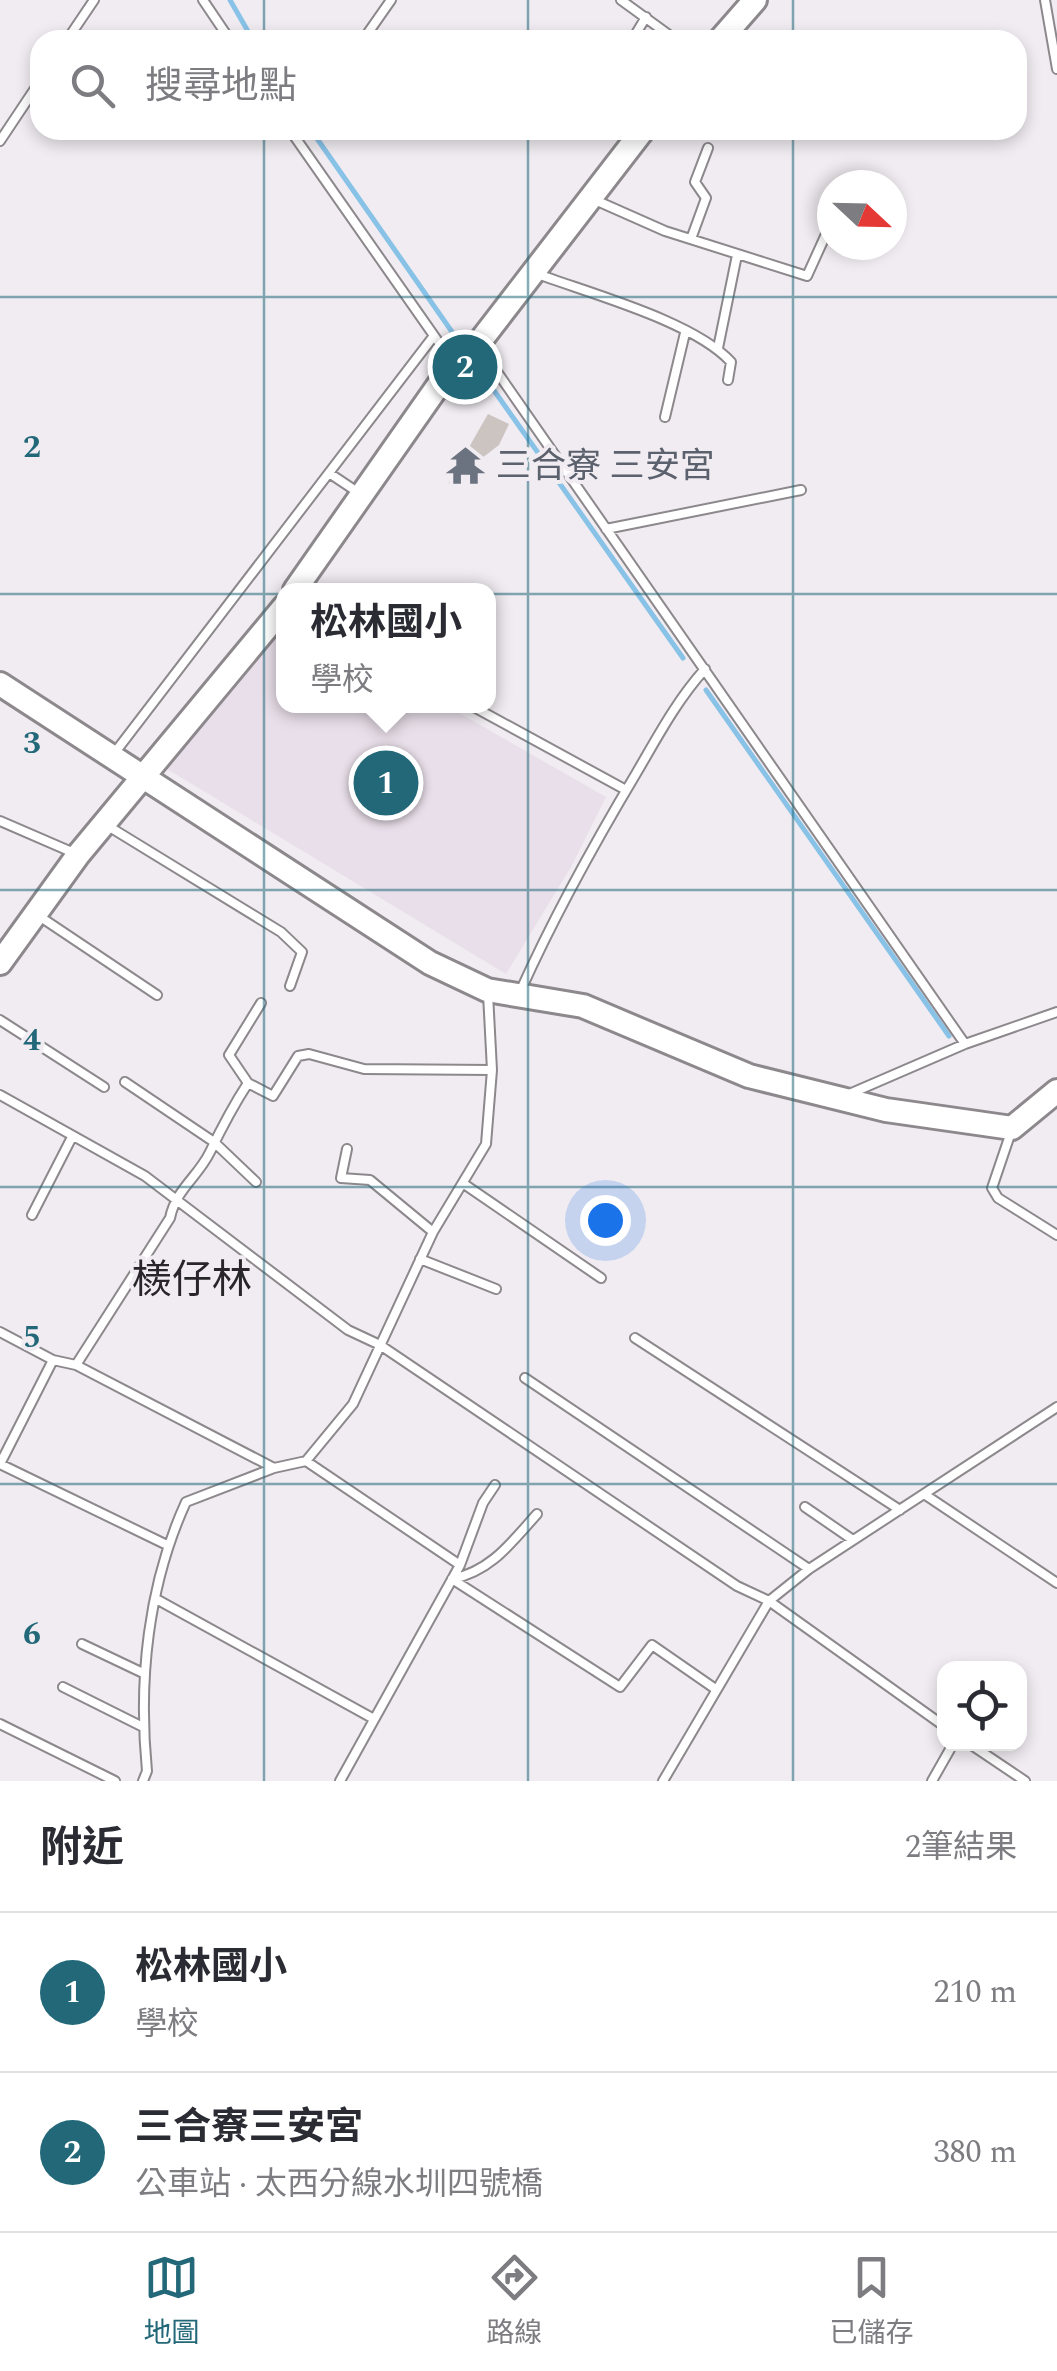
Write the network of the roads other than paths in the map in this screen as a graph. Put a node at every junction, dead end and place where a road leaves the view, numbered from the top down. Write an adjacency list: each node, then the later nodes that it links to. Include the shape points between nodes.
1 (94, 0): 8 (lane)
2 (203, 0): 9 (lane)
3 (391, 0): 10 (lane)
4 (621, 0): 7 (lane)
5 (755, 0): 13 (street)
6 (1044, 0): 14 (lane)
7 (646, 18): 11 (lane); 12 (lane)
8 (74, 30)
9 (223, 30)
10 (371, 30)
11 (638, 30)
12 (662, 30)
13 (729, 30)
14 (1057, 69)
15 (30, 96): 18 (lane)
16 (297, 140): 26 (lane)
17 (635, 140): 20 (street)
18 (0, 141)
19 (708, 148): 21 (lane, via 695,182 706,198)
20 (589, 198): 21 (lane); 24 (street)
21 (691, 239): 23 (lane)
22 (817, 254): 23 (lane, via 807,276)
23 (737, 255): 28 (lane)
24 (533, 272): 25 (lane); 27 (street)
25 (685, 333): 28 (lane); 31 (lane)
26 (433, 338): 29 (lane); 32 (lane)
27 (478, 344): 29 (street); 35 (lane)
28 (718, 348): 30 (lane, via 730,362)
29 (454, 363): 34 (street)
30 (728, 380)
31 (665, 417)
32 (329, 473): 34 (lane); 41 (lane)
33 (801, 490): 35 (lane)
34 (363, 496): 36 (street)
35 (606, 529): 38 (lane)
36 (301, 583)
37 (276, 616): 42 (street)
38 (705, 669): 43 (lane); 56 (lane)
39 (0, 684): 41 (street)
40 (485, 713): 43 (lane)
41 (110, 758): 42 (street)
42 (142, 779): 45 (street); 50 (street, via 430,963)
43 (626, 790): 52 (lane)
44 (0, 821): 46 (lane)
45 (104, 824): 46 (street); 49 (lane, via 281,932 302,952)
46 (78, 855): 47 (street)
47 (35, 913): 48 (street); 51 (lane)
48 (0, 963)
49 (290, 986)
50 (487, 990): 52 (street); 57 (lane)
51 (157, 995)
52 (518, 996): 63 (street, via 583,1006 736,1072)
53 (261, 1004): 59 (lane, via 230,1055)
54 (1057, 1012): 56 (lane)
55 (0, 1020): 60 (lane)
56 (964, 1044): 63 (lane)
57 (492, 1070): 59 (lane, via 364,1069 309,1054 298,1056 274,1096); 69 (lane, via 486,1144)
58 (126, 1082): 66 (lane)
59 (248, 1083): 66 (lane)
60 (104, 1087)
61 (1057, 1091): 64 (street)
62 (0, 1095): 65 (lane)
63 (839, 1098): 64 (street)
64 (1012, 1128): 73 (lane, via 992,1188)
65 (72, 1137): 70 (lane); 71 (lane)
66 (214, 1142): 68 (lane); 70 (lane)
67 (347, 1148): 74 (lane, via 341,1178 370,1180)
68 (256, 1182)
69 (464, 1184): 74 (lane); 77 (lane)
70 (174, 1198): 81 (lane, via 348,1330); 83 (lane, via 170,1218)
71 (32, 1215)
72 (1057, 1220): 73 (lane)
73 (1045, 1228): 75 (lane)
74 (433, 1232): 76 (lane)
75 (1057, 1235)
76 (420, 1260): 78 (lane); 81 (lane)
77 (601, 1278)
78 (496, 1289)
79 (0, 1332): 82 (lane)
80 (635, 1338): 91 (lane)
81 (380, 1345): 86 (lane, via 352,1404); 100 (lane, via 736,1586)
82 (53, 1360): 83 (lane); 94 (lane, via 0,1464)
83 (76, 1365): 87 (lane)
84 (526, 1378): 96 (lane)
85 (1057, 1406): 89 (lane)
86 (306, 1461): 87 (lane); 95 (lane)
87 (274, 1468): 94 (lane, via 186,1502)
88 (496, 1485): 95 (lane)
89 (924, 1494): 91 (lane); 98 (lane)
90 (805, 1506): 93 (lane)
91 (900, 1510): 93 (lane)
92 (536, 1514): 97 (lane, via 499,1556 475,1574)
93 (854, 1540): 96 (lane)
94 (167, 1544): 99 (lane)
95 (460, 1566): 97 (lane)
96 (810, 1569): 100 (lane)
97 (452, 1579): 104 (lane, via 620,1687 652,1645); 105 (lane)
98 (1057, 1583)
99 (158, 1600): 102 (lane); 105 (lane)
100 (769, 1601): 104 (lane); 106 (lane)
101 (82, 1644): 102 (lane)
102 (143, 1673): 108 (lane)
103 (63, 1687): 108 (lane)
104 (714, 1688): 114 (lane)
105 (374, 1719): 113 (lane)
106 (937, 1721)
107 (0, 1724): 111 (lane)
108 (143, 1727): 112 (lane)
109 (949, 1751): 115 (lane)
110 (980, 1751): 116 (lane)
111 (115, 1781)
112 (144, 1781)
113 (340, 1781)
114 (663, 1781)
115 (932, 1781)
116 (1025, 1781)

